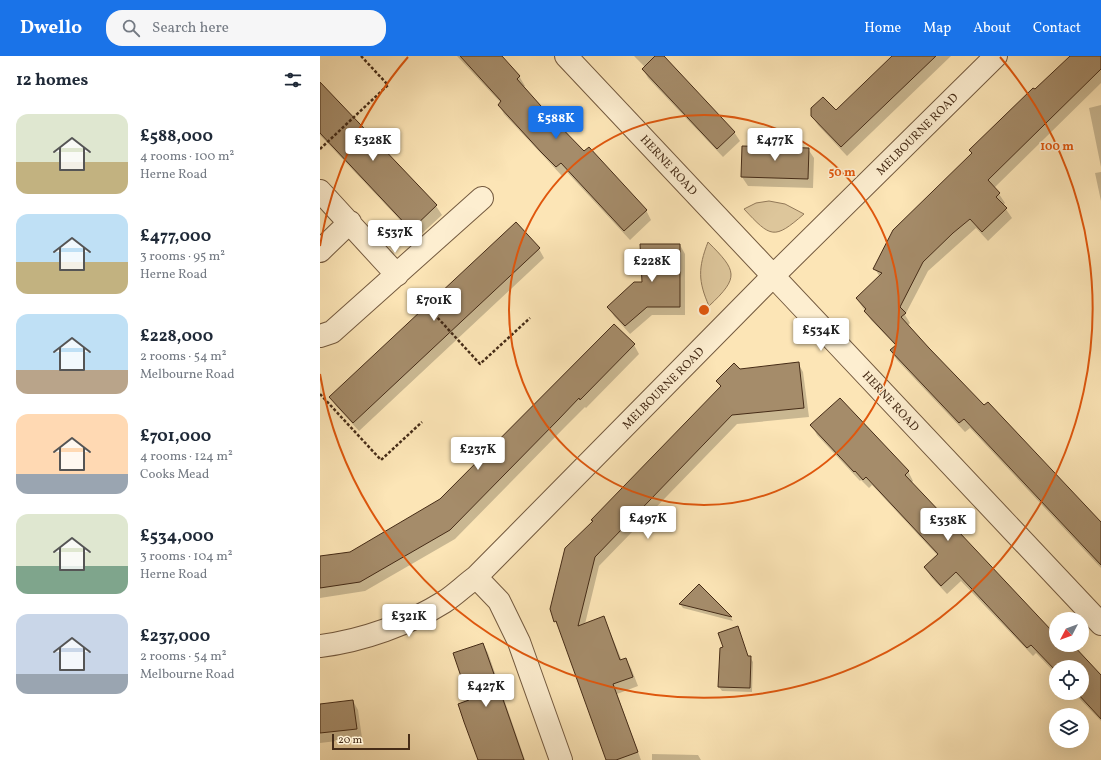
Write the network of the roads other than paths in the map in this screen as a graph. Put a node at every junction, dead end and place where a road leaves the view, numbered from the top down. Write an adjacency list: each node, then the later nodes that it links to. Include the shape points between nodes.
1 (566, 56): 8 (street, HERNE ROAD)
2 (996, 56): 8 (street, MELBOURNE ROAD)
3 (320, 191): 5 (street)
4 (482, 198): 7 (street)
5 (350, 222): 6 (street); 7 (street)
6 (320, 251)
7 (397, 274): 9 (street, via 332,332)
8 (773, 276): 10 (street, MELBOURNE ROAD); 11 (street, HERNE ROAD)
9 (320, 336)
10 (476, 577): 12 (street, MELBOURNE ROAD, via 444,602 390,629 362,638); 13 (street, via 499,600 519,642)
11 (1101, 624)
12 (320, 646)
13 (561, 760)

